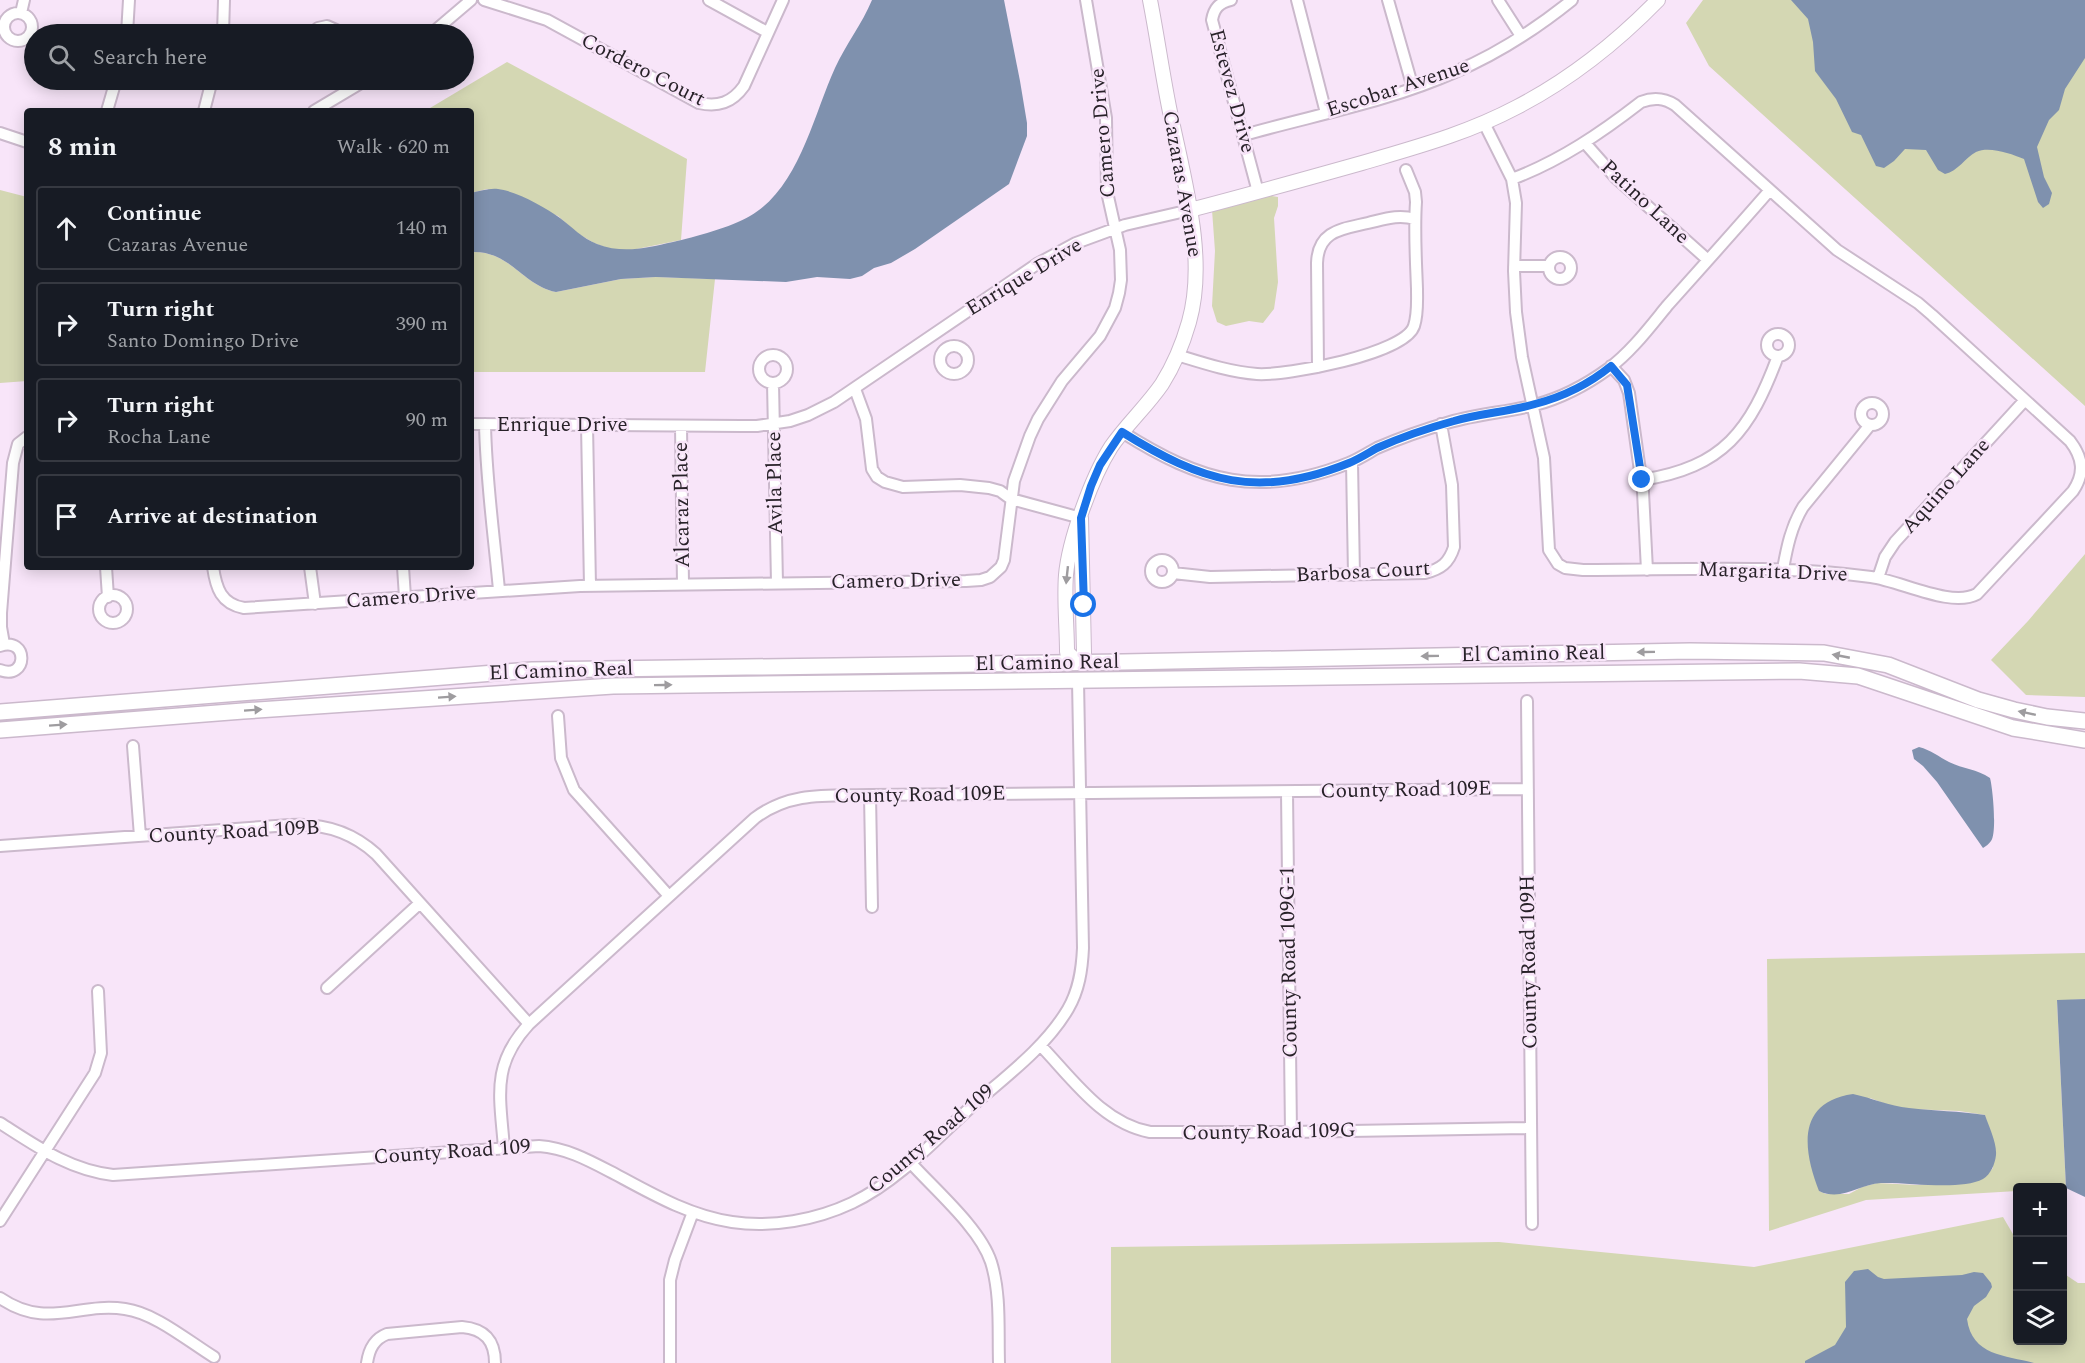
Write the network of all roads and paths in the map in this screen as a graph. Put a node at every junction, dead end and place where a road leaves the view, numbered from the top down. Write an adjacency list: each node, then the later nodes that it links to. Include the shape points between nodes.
1 (24, 0): 16 (street)
2 (129, 0): 17 (street)
3 (224, 0): 18 (street)
4 (484, 0): 20 (street, Cordero Court, via 546,20 707,105 723,104 738,95)
5 (709, 0): 20 (street)
6 (783, 0): 20 (street, Cordero Court)
7 (1086, 0): 41 (street, Camero Drive, via 1102,92 1107,192)
8 (1150, 0): 39 (street, Cazaras Avenue)
9 (1231, 0): 32 (street, Estevez Drive, via 1215,8 1212,20)
10 (1297, 0): 29 (street)
11 (1388, 0): 22 (street)
12 (1498, 0): 21 (street)
13 (1572, 0): 21 (street, Escobar Avenue)
14 (1658, 0): 30 (street, Enrique Drive, via 1575,72)
15 (468, 1): 19 (street)
16 (21, 13)
17 (128, 24)
18 (223, 24)
19 (442, 24)
20 (767, 32)
21 (1521, 36): 22 (street, Escobar Avenue, via 1477,62)
22 (1413, 88): 29 (street, Escobar Avenue)
23 (113, 90): 26 (street)
24 (209, 90): 27 (street)
25 (342, 90): 28 (street)
26 (108, 108)
27 (205, 108)
28 (318, 108)
29 (1326, 113): 32 (street, Escobar Avenue)
30 (1484, 123): 36 (street, Margarita Drive); 38 (street, Enrique Drive, via 1426,145)
31 (0, 133): 33 (street)
32 (1244, 135): 38 (street, Estevez Drive)
33 (24, 141)
34 (1585, 143): 36 (street, Margarita Drive); 37 (street, Margarita Drive, via 1641,102 1668,100); 42 (street, Patino Lane, via 1616,178)
35 (1406, 170): 40 (street, via 1415,192)
36 (1512, 179): 43 (street, Margarita Drive, via 1516,203)
37 (1770, 190): 42 (street); 53 (street, Margarita Drive, via 1837,250 1918,303)
38 (1258, 192): 39 (street, Enrique Drive)
39 (1190, 210): 41 (street, Enrique Drive); 47 (street, Cazaras Avenue, via 1196,252 1194,300)
40 (1415, 219): 50 (street, via 1417,307 1416,321 1409,334 1389,346); 50 (street, via 1396,216 1347,227 1327,237 1321,245 1317,254)
41 (1116, 228): 45 (street, Enrique Drive, via 1037,264); 66 (street, Camero Drive, via 1121,266 1115,308 1094,346 1062,381 1038,419 1020,460)
42 (1708, 260): 49 (street)
43 (1514, 266): 44 (street); 54 (street, Margarita Drive, via 1518,336)
44 (1549, 266)
45 (934, 334): 46 (street); 52 (street, Enrique Drive)
46 (945, 349)
47 (1177, 355): 50 (street, via 1258,374); 62 (street, Cazaras Avenue, via 1161,384)
48 (1778, 356): 65 (street, via 1752,413 1726,447 1680,472)
49 (1611, 366): 54 (street, via 1572,391); 65 (street, via 1627,385)
50 (1318, 367)
51 (773, 383): 57 (street, Avila Place)
52 (855, 389): 57 (street, Enrique Drive, via 815,412); 66 (street, via 866,419 870,462 878,477 903,487 975,486 1000,491)
53 (2025, 400): 76 (street, Aquino Lane, via 1895,542); 76 (street, Margarita Drive, via 2077,450 2082,472 2073,491 1971,598 1947,598)
54 (1533, 405): 58 (street); 73 (street, Margarita Drive, via 1544,458 1548,541 1553,558 1573,570)
55 (474, 424): 56 (street, Enrique Drive)
56 (484, 424): 59 (street, Enrique Drive); 80 (street)
57 (774, 424): 61 (street, Enrique Drive); 77 (street, Avila Place)
58 (1442, 424): 64 (street); 75 (street, Barbosa Court, via 1452,485 1451,555 1442,567 1425,573)
59 (587, 425): 61 (street, Enrique Drive); 79 (street)
60 (1870, 425): 68 (street, via 1803,507 1789,539)
61 (681, 426): 78 (street, Alcaraz Place)
62 (1122, 432): 64 (street, via 1180,465 1230,481 1282,482); 67 (street, Cazaras Avenue, via 1100,465)
63 (24, 439): 84 (street, via 18,444 13,464)
64 (1352, 462): 75 (street)
65 (1642, 480): 73 (street)
66 (1011, 499): 67 (street); 77 (street, Camero Drive, via 1004,560 990,577)
67 (1081, 518): 85 (street, Cazaras Avenue, via 1084,653)
68 (1783, 569): 73 (street, Margarita Drive); 76 (street, Margarita Drive)
69 (106, 570): 81 (street)
70 (214, 570): 83 (street, Camero Drive, via 219,593 237,607)
71 (310, 570): 83 (street)
72 (403, 570): 82 (street)
73 (1647, 570)
74 (1173, 573): 75 (street, Barbosa Court, via 1210,578)
75 (1354, 575)
76 (1878, 578)
77 (777, 583): 78 (street, Camero Drive)
78 (683, 584): 79 (street, Camero Drive)
79 (590, 586): 80 (street, Camero Drive)
80 (499, 590): 82 (street, Camero Drive)
81 (108, 597)
82 (405, 597): 83 (street, Camero Drive)
83 (315, 604)
84 (2, 645): 86 (street, via 14,645 22,657 11,672)
85 (1078, 663): 87 (main road); 89 (main road, El Camino Real, via 532,670); 91 (main road, El Camino Real, one-way to 85, via 2014,710 1888,665 1824,653 1690,651)
86 (0, 670)
87 (1078, 681): 92 (main road, El Camino Real, one-way to 87, via 613,686); 93 (main road, El Camino Real, via 1799,671 1858,676 2013,728); 97 (street, County Road 109)
88 (1527, 701): 95 (street, County Road 109H)
89 (0, 712)
90 (558, 716): 101 (street, via 561,758 574,790)
91 (2085, 721)
92 (0, 730)
93 (2085, 740)
94 (133, 746): 99 (street)
95 (1528, 789): 96 (street, County Road 109E); 109 (street, County Road 109H)
96 (1287, 792): 97 (street, County Road 109E); 110 (street, County Road 109G-1)
97 (1081, 794): 98 (street, County Road 109E); 107 (street, County Road 109, via 1081,971 1068,1010)
98 (870, 795): 101 (street, County Road 109E, via 798,798 774,806 755,818); 103 (street)
99 (140, 836): 100 (street, County Road 109B); 102 (street, County Road 109B, via 298,824 328,827 368,847)
100 (0, 846)
101 (669, 896): 106 (street, County Road 109E)
102 (420, 903): 104 (street); 106 (street, County Road 109B)
103 (872, 907)
104 (327, 988)
105 (98, 991): 112 (street, via 99,1063 91,1082)
106 (529, 1024): 111 (street, County Road 109E, via 512,1044 502,1070)
107 (1040, 1045): 110 (street, County Road 109G, via 1101,1108 1130,1127 1160,1133); 113 (street, County Road 109)
108 (0, 1123): 112 (street, County Road 109)
109 (1531, 1128): 110 (street, County Road 109G); 116 (street, County Road 109H)
110 (1291, 1132)
111 (504, 1148): 112 (street, County Road 109, via 126,1176 86,1171); 114 (street, County Road 109, via 539,1146 568,1152)
112 (45, 1152): 115 (street)
113 (910, 1162): 114 (street, County Road 109, via 864,1196 808,1218 745,1224); 122 (street, via 986,1251 996,1285)
114 (693, 1212): 121 (street, via 670,1280)
115 (0, 1221)
116 (1532, 1224)
117 (0, 1298): 118 (street, via 24,1311 42,1315 116,1308 134,1311)
118 (214, 1357)
119 (367, 1363): 120 (street, via 372,1346 381,1336 462,1327 479,1330 490,1339)
120 (495, 1363)
121 (670, 1363)
122 (999, 1363)

